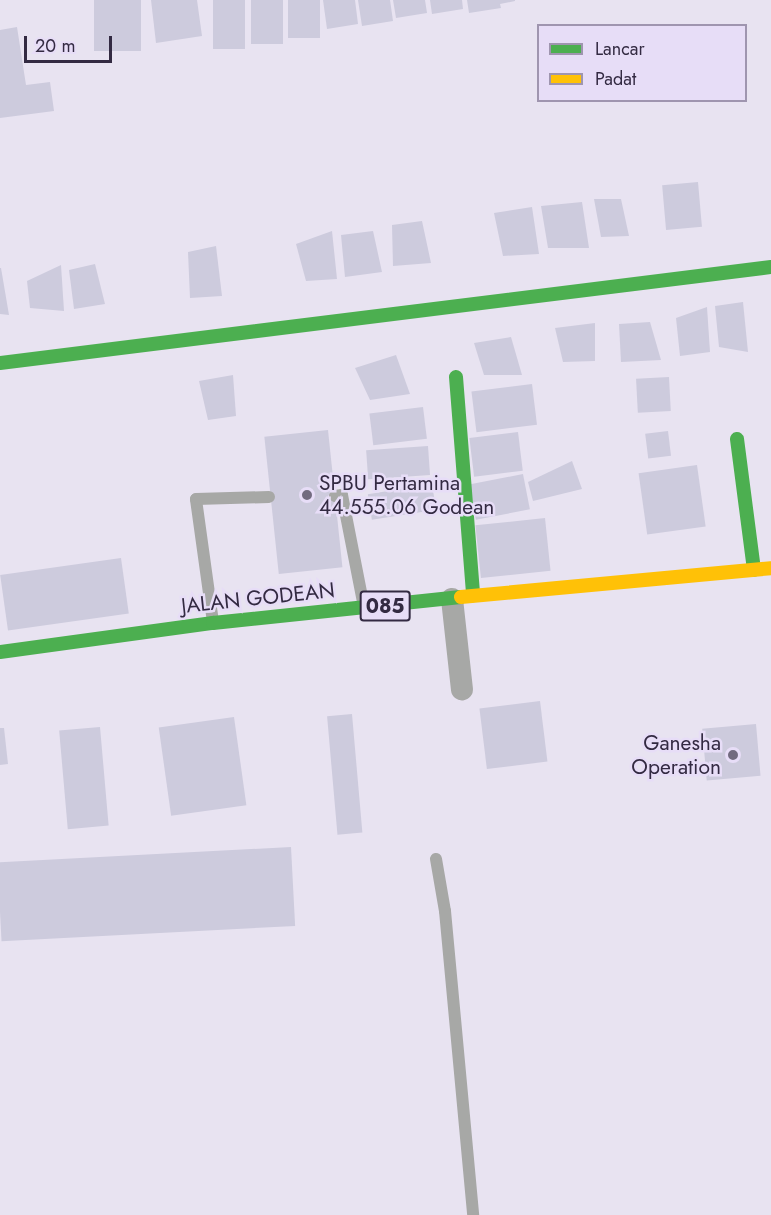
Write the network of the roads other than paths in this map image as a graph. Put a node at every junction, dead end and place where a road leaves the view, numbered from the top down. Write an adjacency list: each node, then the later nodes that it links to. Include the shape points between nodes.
1 (771, 267): 2 (street)
2 (0, 363)
3 (456, 377): 9 (street)
4 (737, 439): 8 (street)
5 (335, 496): 10 (lane, via 342,495)
6 (269, 497): 11 (lane, via 196,499)
7 (771, 568): 8 (street, JALAN GODEAN / 085)
8 (754, 570): 9 (street, JALAN GODEAN / 085, via 678,574)
9 (462, 597): 10 (street, JALAN GODEAN / 085); 13 (street)
10 (364, 608): 11 (street, JALAN GODEAN / 085)
11 (213, 623): 12 (street, JALAN GODEAN / 085)
12 (0, 652)
13 (462, 689)
14 (436, 859): 15 (lane, via 445,911)
15 (473, 1215)

